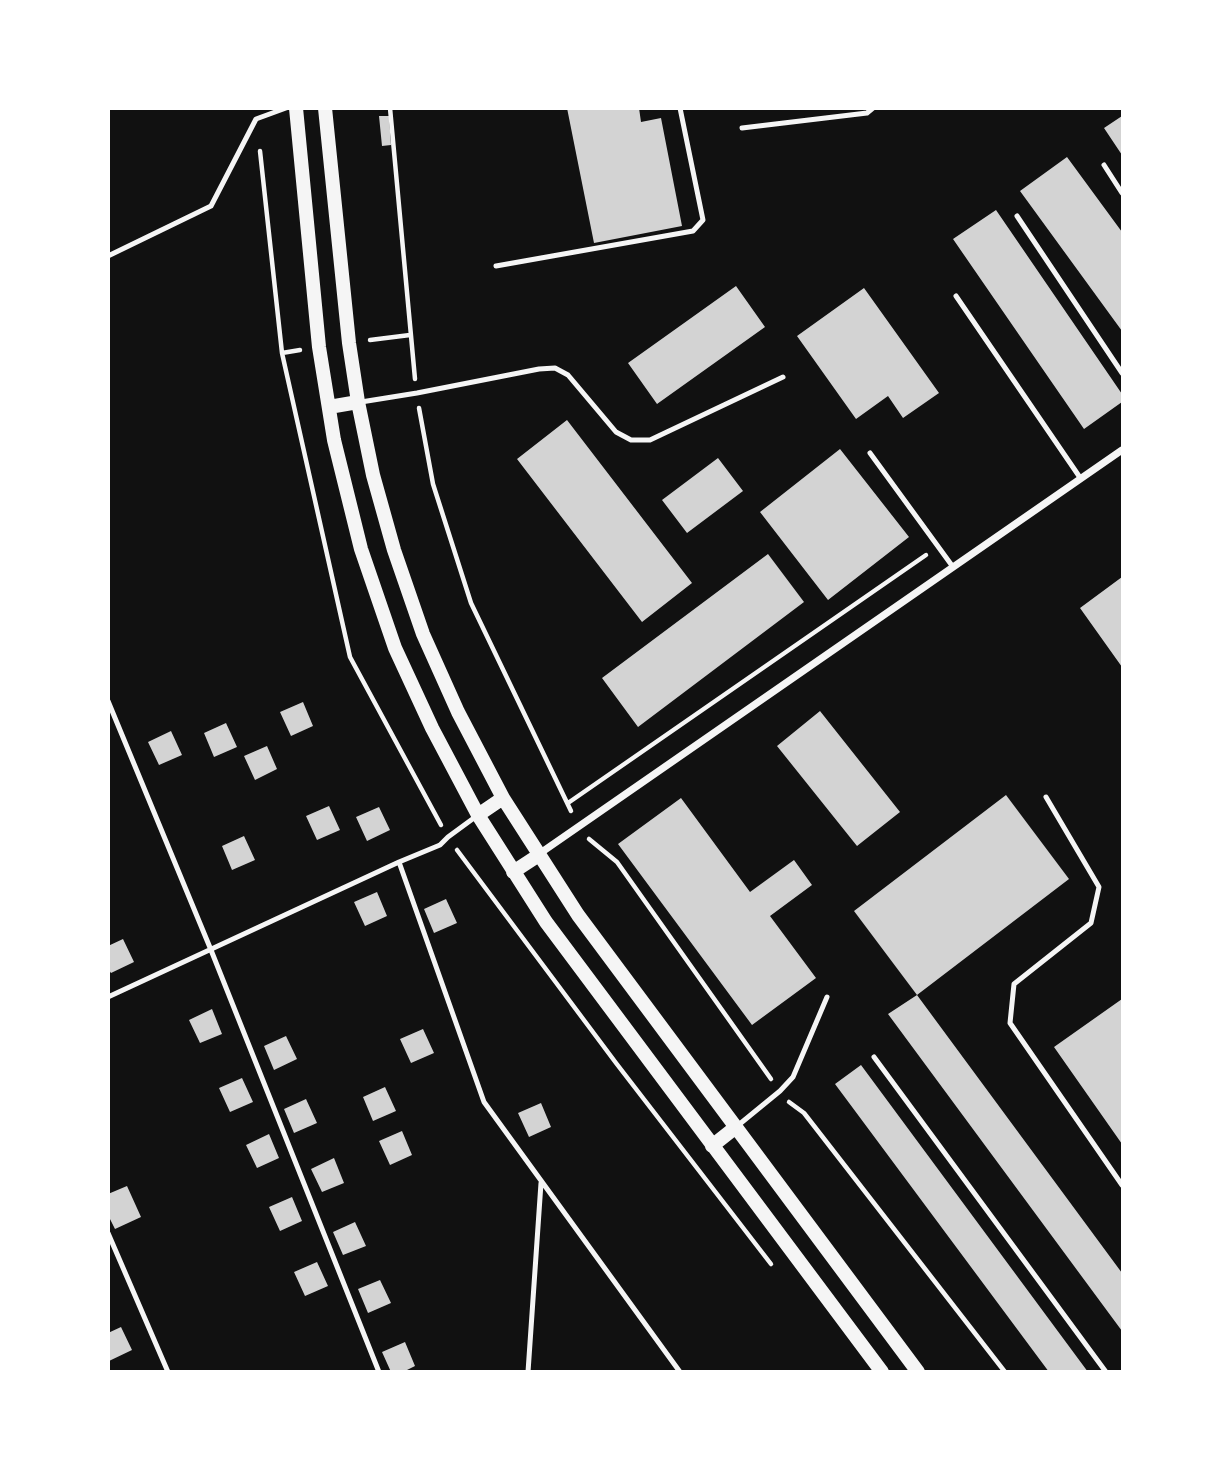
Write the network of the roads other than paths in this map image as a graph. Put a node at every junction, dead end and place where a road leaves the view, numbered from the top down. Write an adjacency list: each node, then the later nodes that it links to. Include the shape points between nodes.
1 (286, 108): 10 (lane, via 257,119 211,206)
2 (296, 108): 16 (main road)
3 (325, 108): 15 (main road)
4 (680, 108): 11 (lane, via 703,220 693,231)
5 (873, 108): 6 (lane, via 867,113)
6 (741, 128)
7 (1104, 165): 8 (lane)
8 (1122, 193)
9 (1017, 216): 13 (lane)
10 (108, 256)
11 (496, 266)
12 (956, 296): 19 (lane)
13 (1122, 373)
14 (783, 377): 15 (lane, via 650,440 631,440 616,432 568,375 555,368)
15 (358, 402): 16 (main road); 23 (main road, via 387,525 423,634)
16 (329, 407): 24 (main road, via 361,549 395,648)
17 (1122, 450): 19 (street)
18 (870, 453): 20 (lane)
19 (1081, 479): 20 (street)
20 (953, 567): 25 (street)
21 (108, 701): 28 (lane)
22 (1046, 797): 35 (lane, via 1099,887 1091,923 1014,984 1010,1023)
23 (503, 798): 24 (main road); 25 (main road)
24 (478, 815): 26 (lane, via 440,845); 27 (main road)
25 (538, 855): 27 (main road); 32 (main road)
26 (399, 862): 28 (lane); 34 (lane, via 484,1102)
27 (513, 872): 33 (main road)
28 (211, 950): 29 (lane); 38 (lane)
29 (108, 997)
30 (827, 997): 32 (lane, via 793,1077)
31 (874, 1056): 43 (lane)
32 (736, 1127): 33 (main road); 42 (main road)
33 (712, 1146): 41 (main road)
34 (541, 1182): 39 (lane); 40 (lane)
35 (1122, 1185)
36 (108, 1233): 37 (lane)
37 (168, 1371)
38 (379, 1371)
39 (528, 1371)
40 (680, 1371)
41 (882, 1371)
42 (918, 1371)
43 (1106, 1371)

